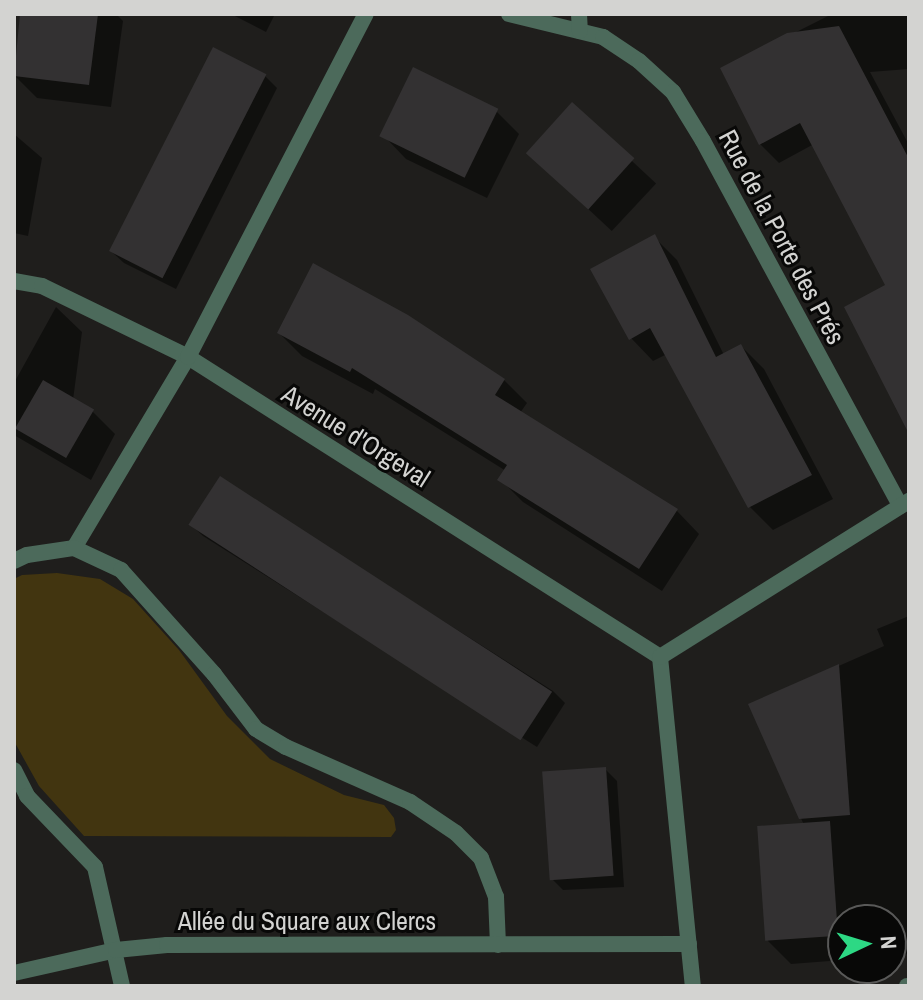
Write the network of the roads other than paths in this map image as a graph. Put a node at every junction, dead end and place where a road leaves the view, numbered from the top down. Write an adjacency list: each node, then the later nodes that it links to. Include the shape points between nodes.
1 (366, 14): 5 (street)
2 (509, 14): 3 (street, Rue de la Porte des Prés)
3 (580, 22): 6 (street, Rue de la Porte des Prés, via 639,61 673,92)
4 (14, 281): 5 (street, Avenue d'Orgeval, via 42,286)
5 (188, 357): 7 (street); 9 (street, Avenue d'Orgeval)
6 (905, 503): 9 (street)
7 (74, 548): 8 (street); 12 (street, via 121,570 256,729 410,802 456,833 481,858 496,897)
8 (14, 561)
9 (660, 657): 11 (street)
10 (14, 770): 13 (street, via 27,796 95,867)
11 (689, 944): 12 (street, Allée du Square aux Clercs); 16 (street)
12 (498, 945): 13 (street, Allée du Square aux Clercs, via 167,945)
13 (116, 950): 14 (street, Allée du Square aux Clercs); 15 (street)
14 (14, 973)
15 (122, 986)
16 (693, 986)

